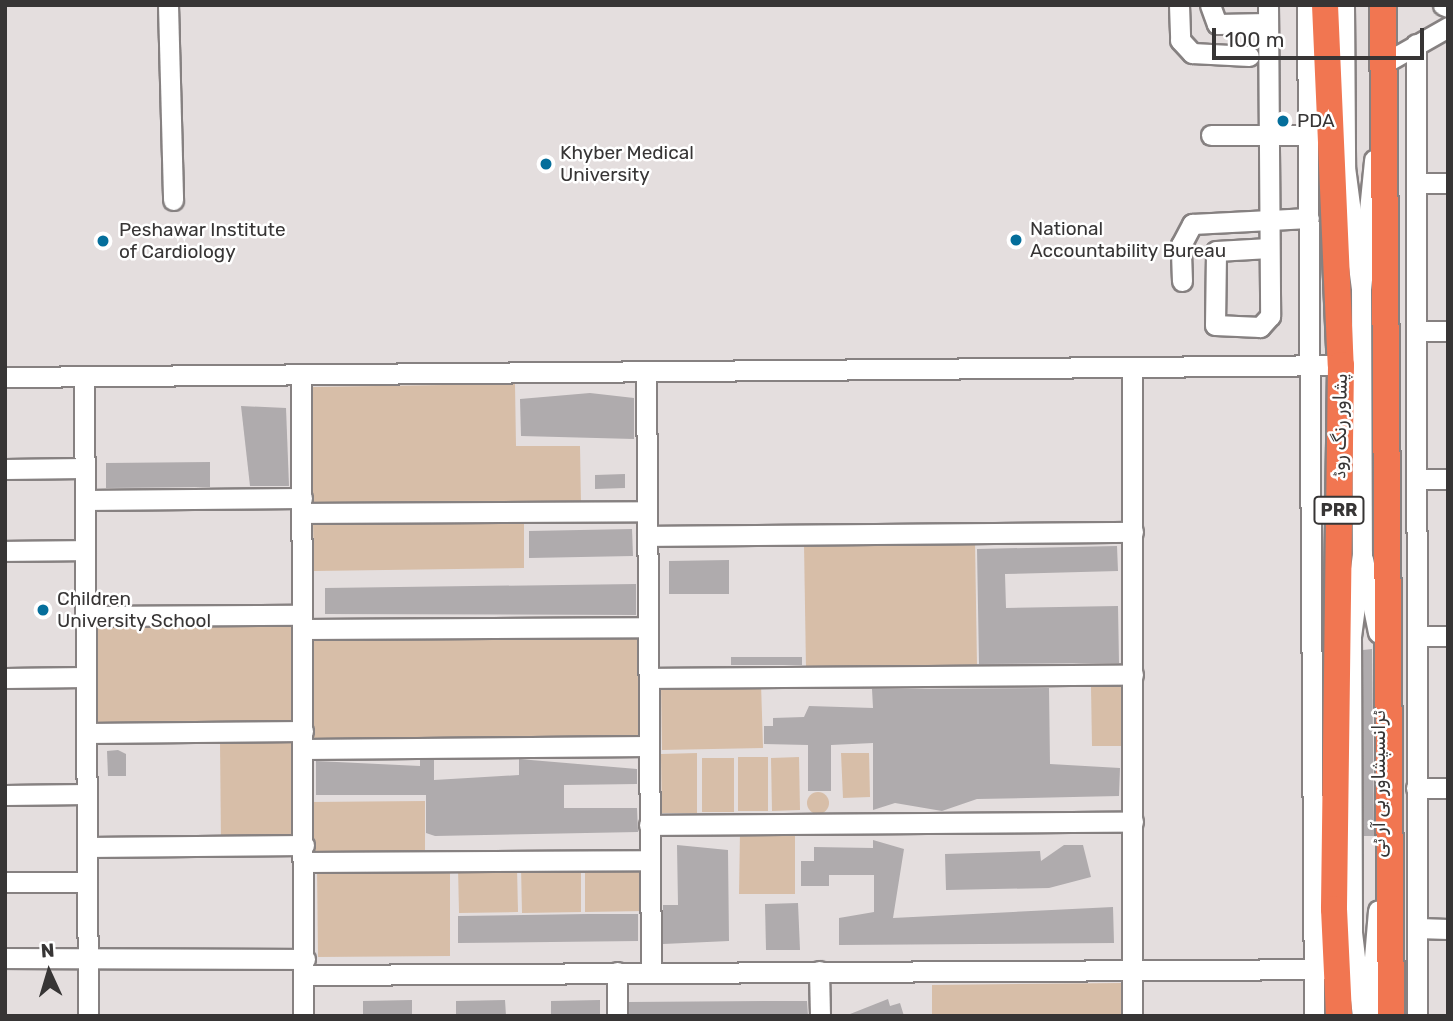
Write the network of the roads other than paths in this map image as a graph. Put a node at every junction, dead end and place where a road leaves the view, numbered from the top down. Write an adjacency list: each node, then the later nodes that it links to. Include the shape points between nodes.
1 (168, 5): 21 (street)
2 (1179, 5): 14 (street, via 1180,40 1192,53)
3 (1210, 5): 11 (street, via 1217,24)
4 (1307, 5): 18 (street)
5 (1325, 5): 29 (highway, پشاور رنگ روڈ / PRR)
6 (1344, 5): 26 (street, ٹرانسپشاور بی آر ٹی, via 1345,167)
7 (1371, 5): 26 (street, ٹرانسپشاور بی آر ٹی, via 1374,161)
8 (1383, 5): 15 (highway, PRR)
9 (1443, 5): 10 (street)
10 (1448, 7)
11 (1268, 14): 17 (street)
12 (1448, 27): 13 (street)
13 (1416, 44): 15 (street); 19 (street)
14 (1249, 56)
15 (1383, 64): 90 (highway, PRR)
16 (1212, 135): 17 (street)
17 (1270, 135): 18 (street); 22 (street)
18 (1309, 135): 23 (street)
19 (1416, 183): 20 (street); 27 (street)
20 (1448, 183)
21 (173, 200)
22 (1269, 218): 23 (street); 24 (street); 25 (street, via 1192,224 1181,245)
23 (1309, 218): 30 (street)
24 (1269, 248): 24 (street, via 1267,324 1215,325 1216,251)
25 (1181, 281)
26 (1361, 289): 47 (street, ٹرانسپشاور بی آر ٹی)
27 (1416, 331): 28 (street); 38 (street)
28 (1448, 331)
29 (1341, 365): 30 (street); 76 (highway, پشاور رنگ روڈ / PRR)
30 (1311, 366): 31 (street); 76 (street)
31 (1132, 368): 32 (street); 43 (street)
32 (646, 373): 35 (street); 42 (street)
33 (5, 377): 34 (street)
34 (84, 377): 35 (street); 36 (street)
35 (301, 378): 41 (street)
36 (84, 468): 37 (street); 40 (street)
37 (5, 469)
38 (1416, 479): 39 (street); 51 (street)
39 (1448, 480)
40 (85, 500): 41 (street); 45 (street)
41 (302, 506): 42 (street); 49 (street)
42 (647, 511): 44 (street)
43 (1133, 532): 44 (street); 53 (street)
44 (648, 536): 50 (street)
45 (85, 550): 46 (street); 48 (street)
46 (5, 551)
47 (1362, 554): 88 (street, ٹرانسپشاور بی آر ٹی, via 1351,636 1352,932); 89 (street, ٹرانسپشاور بی آر ٹی, via 1380,639 1378,930)
48 (85, 616): 49 (street); 54 (street)
49 (302, 622): 50 (street); 58 (street)
50 (648, 627): 56 (street)
51 (1418, 636): 52 (street); 60 (street)
52 (1448, 636)
53 (1133, 675): 56 (street); 64 (street)
54 (86, 677): 55 (street); 57 (street)
55 (5, 678)
56 (649, 678): 59 (street)
57 (86, 733): 58 (street); 62 (street)
58 (303, 740): 59 (street); 67 (street)
59 (649, 746): 65 (street)
60 (1416, 788): 61 (street); 71 (street)
61 (1448, 788)
62 (87, 794): 63 (street); 66 (street)
63 (5, 795)
64 (1133, 822): 65 (street); 77 (street)
65 (649, 825): 68 (street)
66 (87, 847): 67 (street); 70 (street)
67 (304, 854): 68 (street); 75 (street)
68 (650, 860): 80 (street)
69 (5, 882): 70 (street)
70 (87, 882): 74 (street)
71 (1418, 928): 72 (street); 91 (street)
72 (1448, 929)
73 (5, 958): 74 (street)
74 (88, 961): 75 (street); 81 (street)
75 (305, 967): 79 (street); 82 (street)
76 (1325, 968): 77 (street); 86 (street); 87 (highway, پشاور رنگ روڈ / PRR)
77 (1132, 969): 78 (street); 85 (street)
78 (819, 971): 80 (street); 84 (street)
79 (617, 972): 80 (street); 83 (street)
80 (650, 972)
81 (88, 1016)
82 (303, 1016)
83 (617, 1016)
84 (820, 1016)
85 (1132, 1016)
86 (1314, 1016)
87 (1339, 1016)
88 (1362, 1016)
89 (1369, 1016)
90 (1391, 1016)
91 (1417, 1016)

